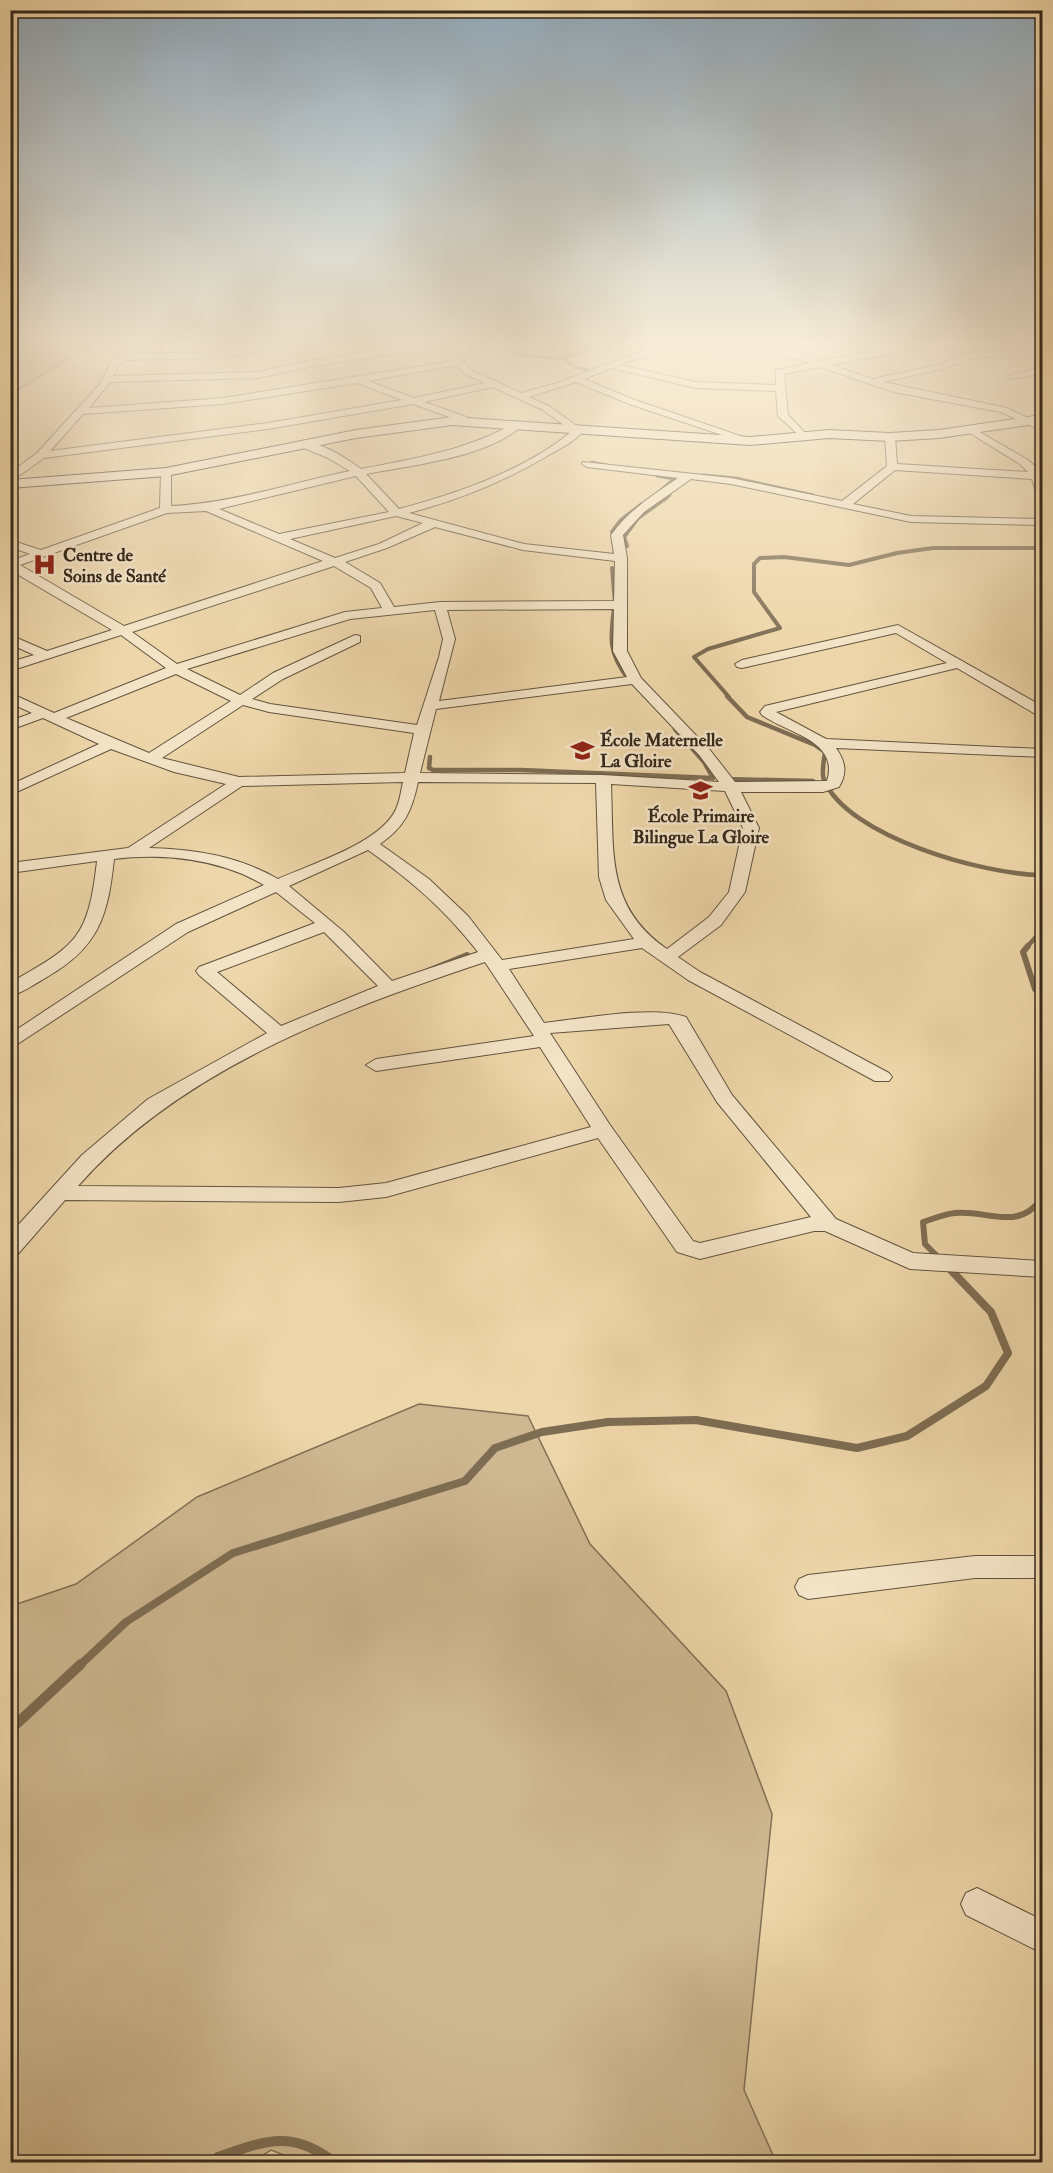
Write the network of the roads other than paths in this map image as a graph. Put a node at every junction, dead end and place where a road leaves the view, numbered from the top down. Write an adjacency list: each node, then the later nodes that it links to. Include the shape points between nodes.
1 (50, 444): 9 (street)
2 (124, 444): 9 (street)
3 (301, 444): 13 (main road)
4 (304, 444): 12 (street)
5 (479, 444): 12 (street, via 452,454)
6 (558, 444): 22 (street, via 528,464)
7 (891, 444): 11 (street)
8 (995, 444): 14 (street)
9 (41, 455): 16 (street)
10 (588, 464): 15 (street)
11 (892, 467): 14 (street); 19 (street)
12 (358, 471): 20 (street); 22 (street)
13 (166, 472): 17 (main road); 21 (street)
14 (1040, 476): 18 (street)
15 (687, 477): 19 (street, via 731,481); 28 (street, via 626,522 617,535)
16 (10, 479)
17 (10, 484)
18 (1042, 496)
19 (843, 506): 23 (street, via 911,519)
20 (207, 508): 21 (street); 25 (street)
21 (166, 510): 27 (street)
22 (397, 513): 24 (street); 25 (street)
23 (1042, 522)
24 (431, 524): 28 (street, via 524,547); 29 (street)
25 (281, 537): 29 (street)
26 (10, 543): 27 (street)
27 (41, 554): 30 (street)
28 (621, 558): 31 (street)
29 (336, 562): 33 (street, via 376,586); 34 (street)
30 (11, 565): 34 (street)
31 (621, 605): 32 (street); 42 (street, via 620,651)
32 (440, 606): 33 (street); 45 (street, via 449,639)
33 (389, 609): 41 (street, via 349,615)
34 (123, 631): 37 (street); 41 (street)
35 (10, 639): 37 (street)
36 (355, 639): 44 (street, via 300,663)
37 (47, 656): 40 (street)
38 (742, 664): 39 (street, via 898,629)
39 (959, 664): 46 (street); 50 (street, via 768,712)
40 (10, 667)
41 (176, 669): 44 (street); 47 (street)
42 (635, 680): 45 (street); 57 (street, via 705,753)
43 (10, 697): 47 (street)
44 (238, 699): 49 (street, via 269,708); 53 (street)
45 (429, 706): 49 (street)
46 (1042, 712)
47 (49, 716): 48 (street); 51 (street)
48 (10, 726)
49 (422, 730): 54 (street)
50 (824, 743): 52 (street); 57 (street, via 838,761 837,778 830,786)
51 (110, 744): 53 (street); 58 (street)
52 (1042, 753)
53 (152, 758): 56 (street, via 212,778)
54 (414, 777): 55 (street); 56 (street); 59 (street, via 404,810 387,832)
55 (603, 779): 57 (street); 65 (street, via 607,877 614,900)
56 (239, 782): 60 (street)
57 (731, 787): 66 (street, via 751,828 737,892 715,921)
58 (10, 791)
59 (369, 844): 63 (street); 67 (street, via 423,882 462,920)
60 (132, 852): 61 (street); 63 (street, via 188,854 217,860 239,866)
61 (106, 856): 62 (street); 69 (street, via 98,907 86,938 77,948)
62 (10, 868)
63 (276, 886): 64 (street); 72 (street, via 163,939)
64 (326, 925): 68 (street); 70 (street, via 205,971)
65 (645, 942): 66 (street); 67 (street)
66 (666, 958): 74 (street)
67 (493, 961): 68 (street); 71 (street)
68 (388, 988): 70 (street)
69 (10, 991)
70 (279, 1034): 76 (street, via 155,1103 89,1160)
71 (542, 1035): 73 (street); 75 (street); 77 (street, via 607,1020 679,1021 724,1098)
72 (10, 1043)
73 (376, 1065)
74 (882, 1077)
75 (603, 1130): 76 (street, via 386,1190 339,1195); 77 (street, via 685,1247 692,1251)
76 (60, 1192): 78 (street)
77 (828, 1224): 79 (street, via 916,1262)
78 (10, 1249)
79 (1042, 1269)
80 (1042, 1567): 81 (street, via 975,1567)
81 (808, 1587)
82 (976, 1904): 83 (street)
83 (1042, 1937)

